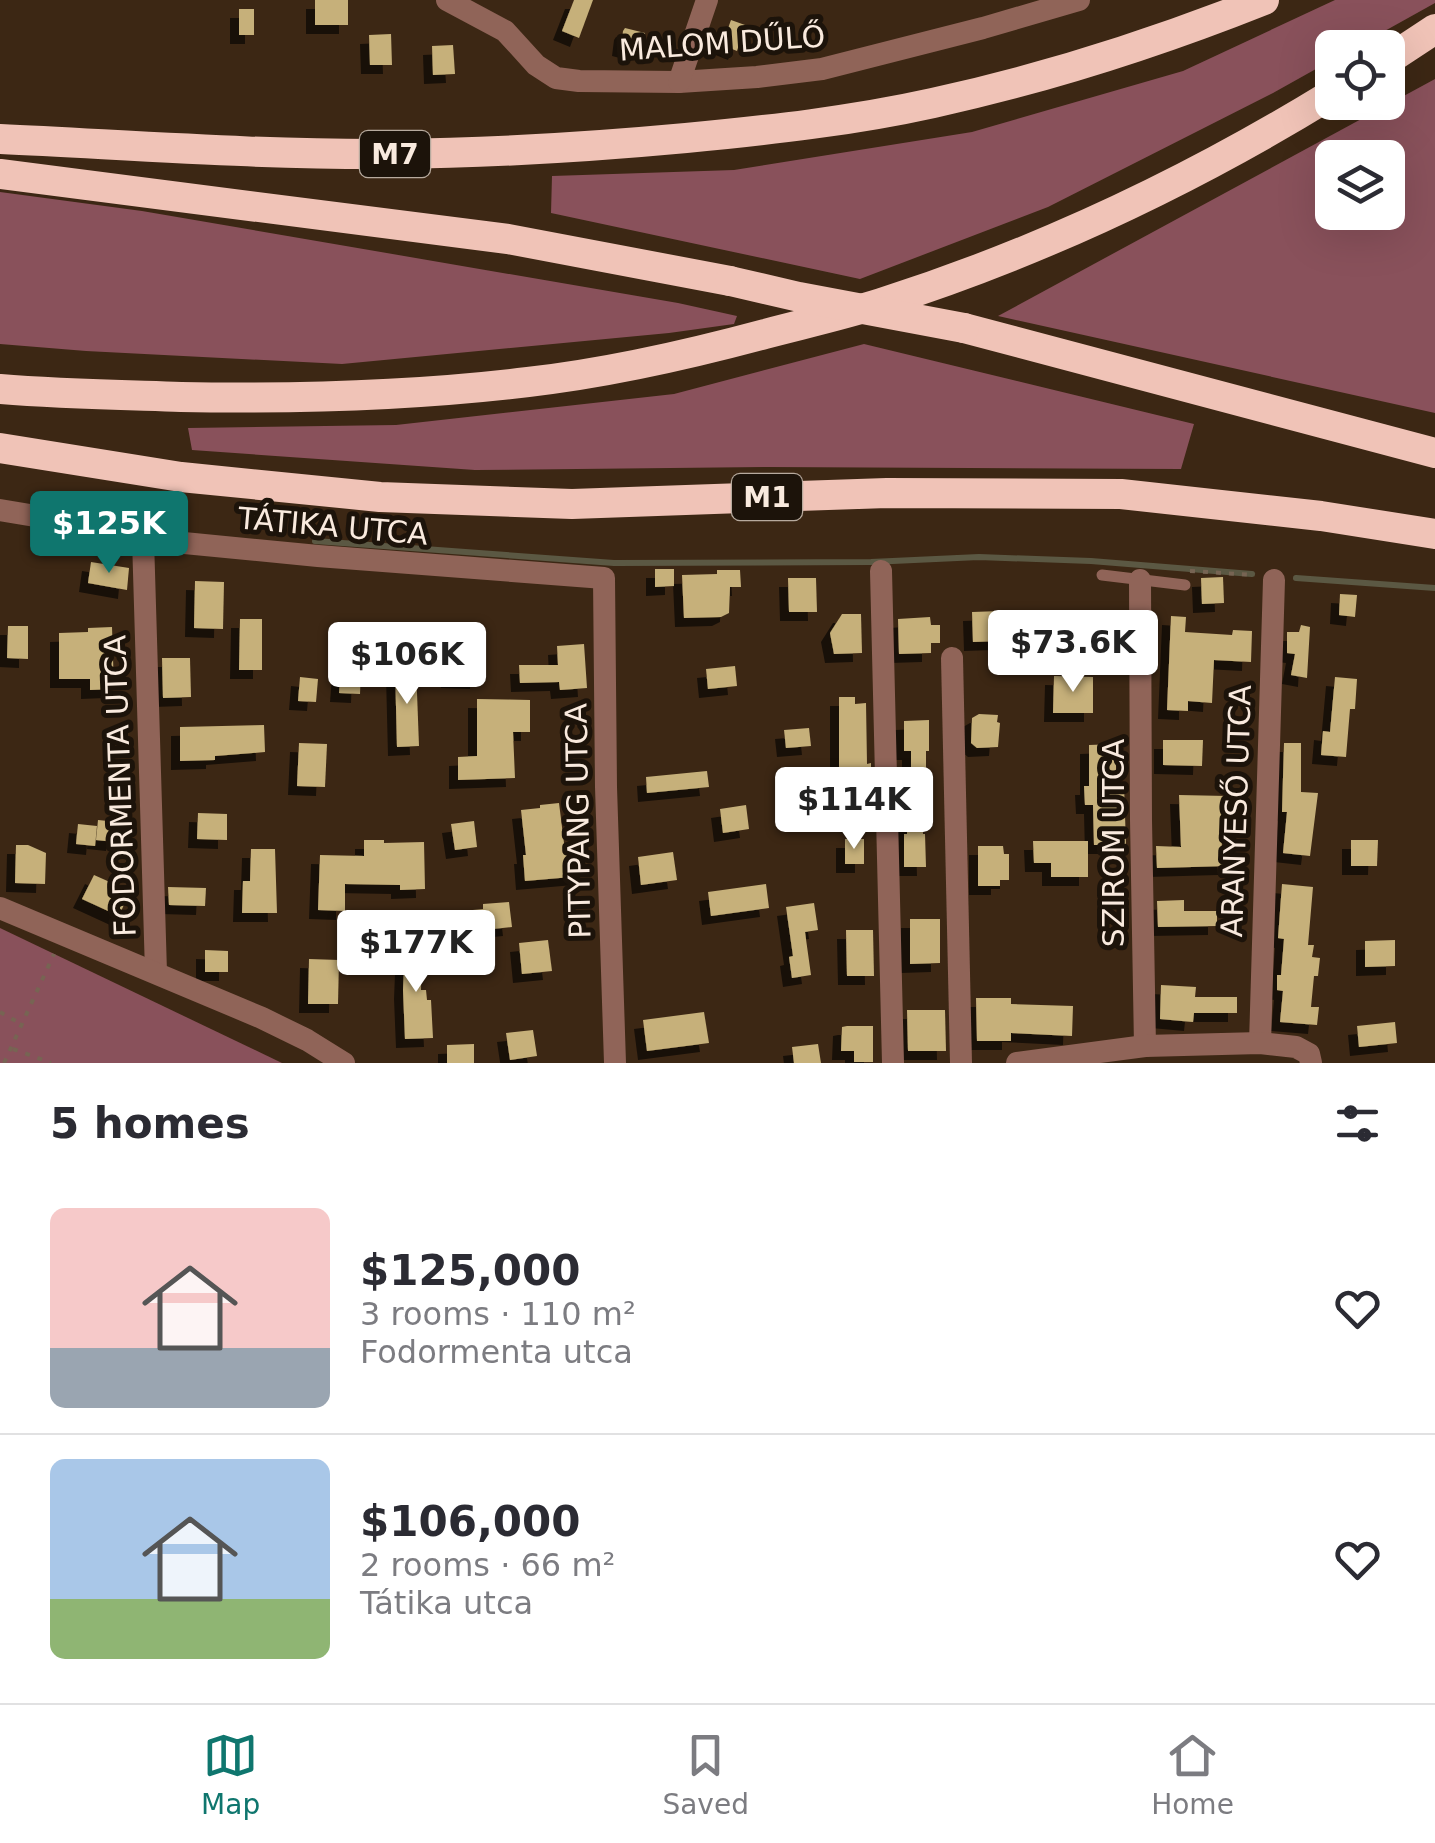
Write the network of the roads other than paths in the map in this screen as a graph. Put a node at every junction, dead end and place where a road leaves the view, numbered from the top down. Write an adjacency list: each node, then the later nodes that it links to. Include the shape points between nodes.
1 (447, 0): 7 (street, MALOM DŰLŐ, via 505,31 556,78)
2 (707, 0): 7 (street)
3 (1079, 0): 7 (street, MALOM DŰLŐ, via 822,68)
4 (1264, 0): 9 (highway, M7, via 1074,68 931,104 789,128 601,146 392,154)
5 (1435, 29): 6 (highway)
6 (1405, 49)
7 (679, 82)
8 (1315, 104): 11 (highway, via 1162,188 982,266 881,303 623,368 344,396)
9 (0, 139)
10 (0, 174): 13 (highway, bridge, via 508,240 730,281 964,328)
11 (0, 389)
12 (0, 448): 15 (highway, M1, via 380,497 572,504 887,493 1122,494)
13 (1435, 452)
14 (0, 510): 16 (street, TÁTIKA UTCA)
15 (1435, 534)
16 (144, 539): 19 (street, TÁTIKA UTCA); 25 (street, FODORMENTA UTCA)
17 (881, 571): 32 (street)
18 (1102, 575): 20 (lane)
19 (604, 578): 31 (street, PITYPANG UTCA)
20 (1140, 580): 22 (lane); 27 (street, SZIROM UTCA)
21 (1274, 580): 26 (street, ARANYESŐ UTCA)
22 (1185, 585)
23 (952, 658): 33 (street)
24 (0, 908): 25 (street)
25 (156, 972): 30 (street)
26 (1260, 1043): 27 (street); 28 (street, via 1296,1047)
27 (1145, 1046): 29 (street)
28 (1310, 1059)
29 (1026, 1062)
30 (344, 1063)
31 (615, 1063)
32 (893, 1063)
33 (961, 1063)

